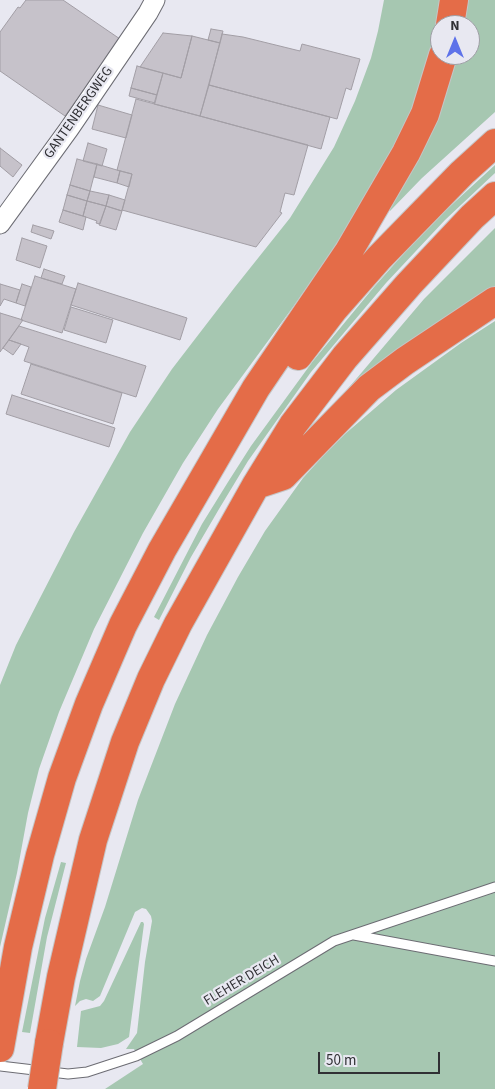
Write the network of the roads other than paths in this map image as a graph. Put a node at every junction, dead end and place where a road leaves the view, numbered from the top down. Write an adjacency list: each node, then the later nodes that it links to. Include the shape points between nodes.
1 (155, 0): 7 (street, GANTENBERGWEG)
2 (454, 0): 3 (highway)
3 (452, 15)
4 (440, 65): 9 (highway, via 425,114 406,153 349,251 256,388)
5 (495, 143): 9 (highway, via 379,258 334,309)
6 (495, 196): 10 (highway, via 409,284 345,357 293,425)
7 (0, 224)
8 (495, 301): 10 (highway, via 369,388 283,476)
9 (200, 484): 14 (highway, via 123,625 62,778 18,947)
10 (256, 485): 16 (highway, bridge, via 150,678 125,742 93,840 62,977)
11 (495, 888): 12 (lane, FLEHER DEICH)
12 (351, 934): 13 (lane); 15 (lane, FLEHER DEICH, via 334,941 177,1036 136,1056 87,1072 68,1074)
13 (495, 961)
14 (1, 1042)
15 (0, 1066)
16 (42, 1089)

